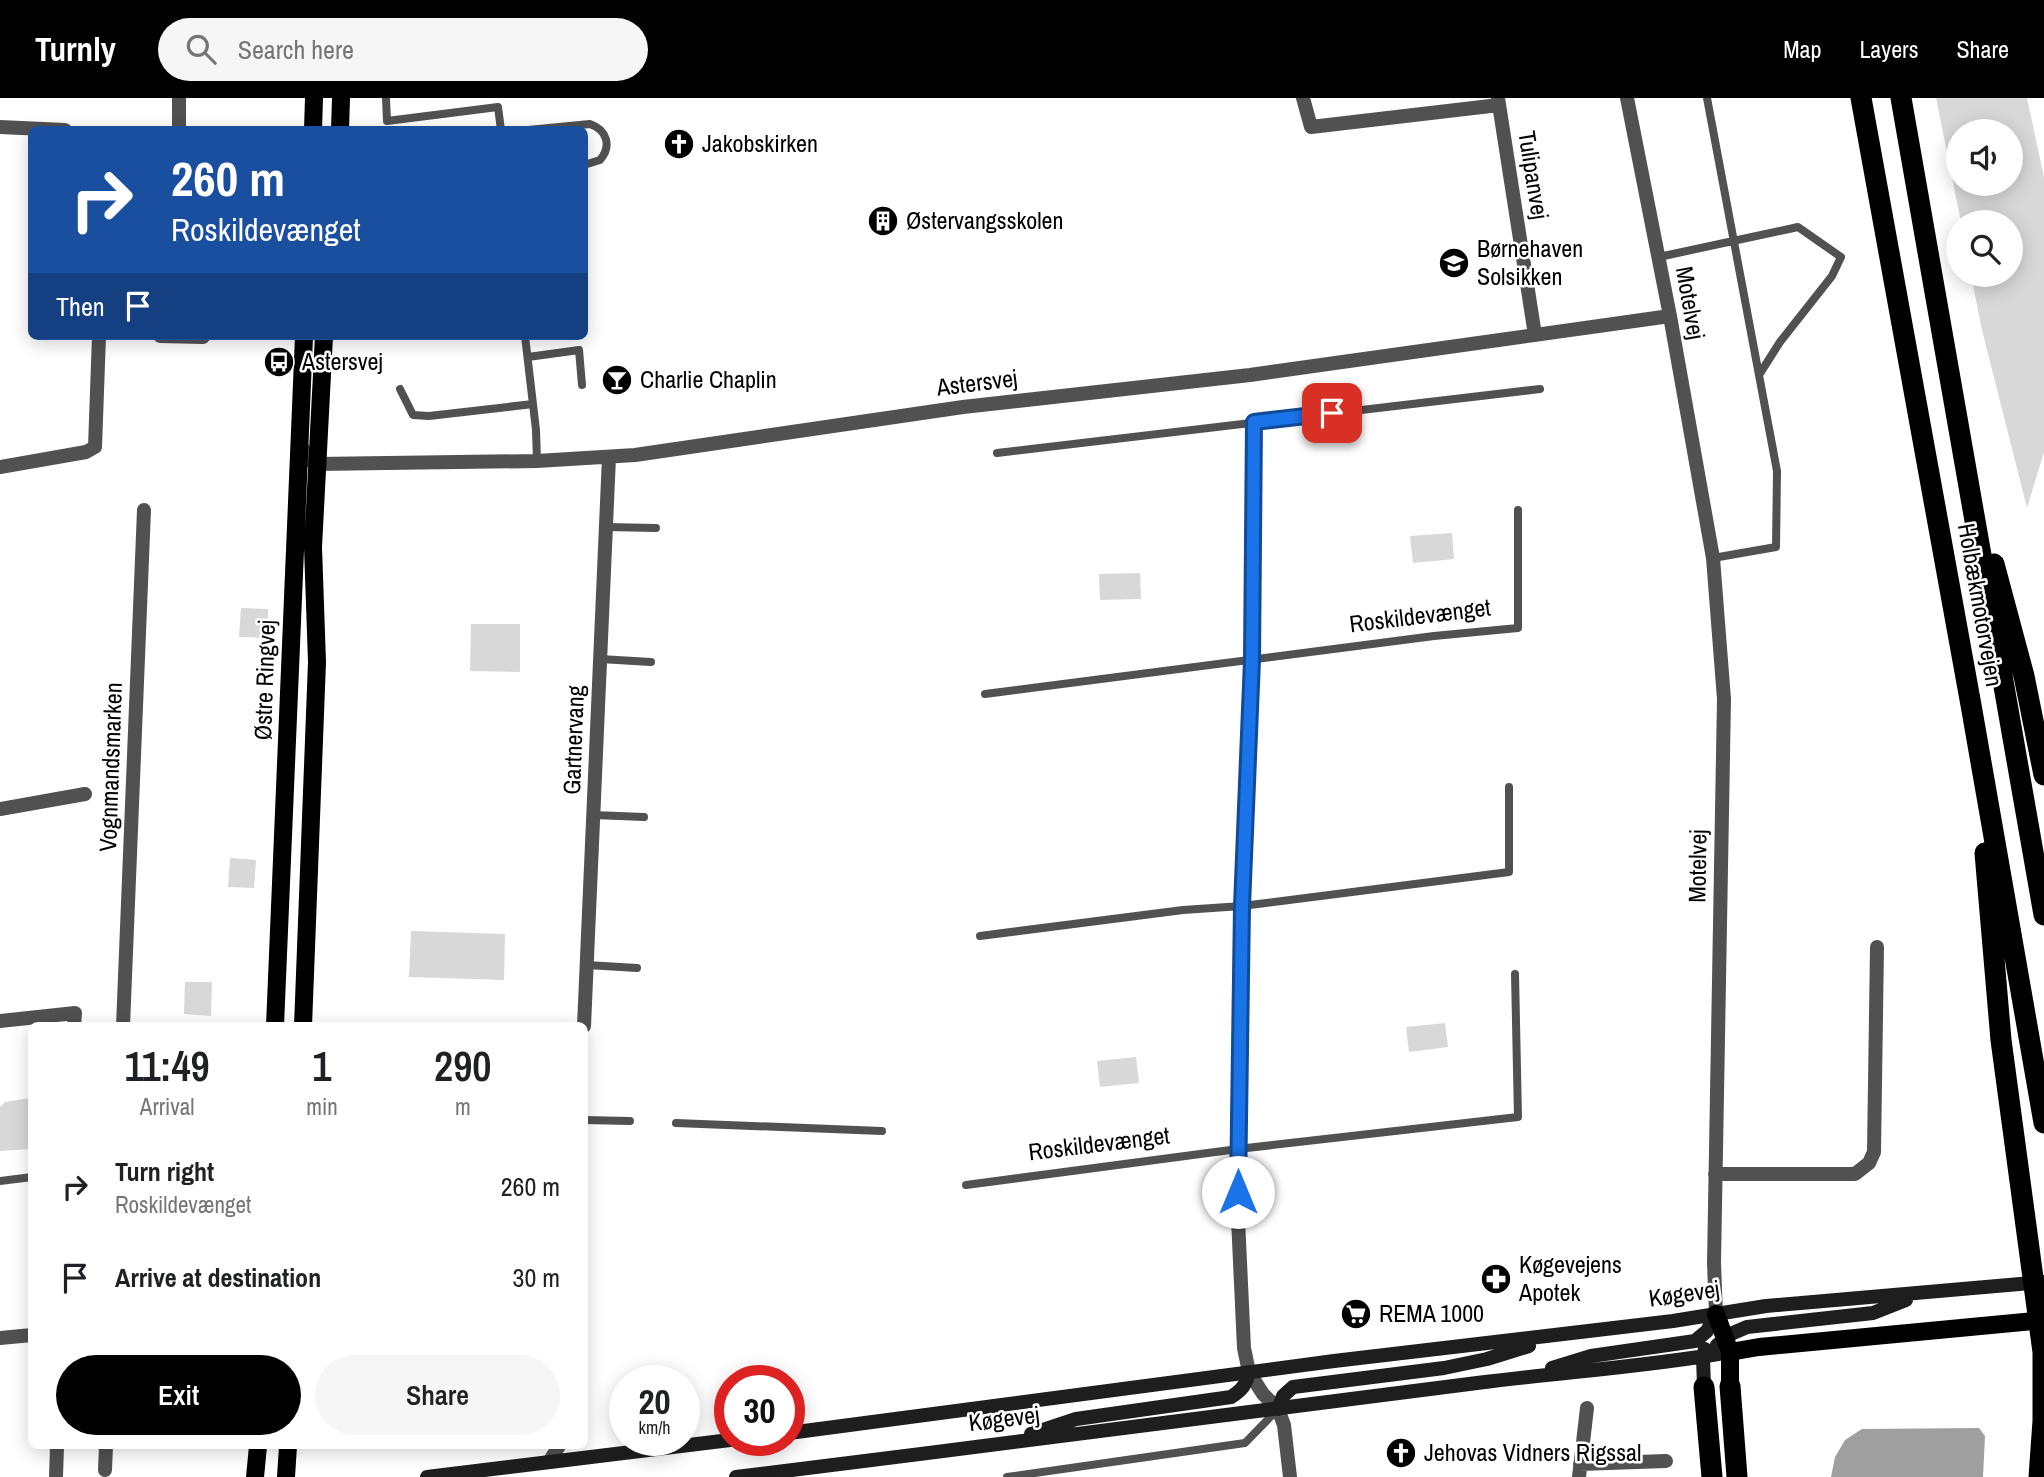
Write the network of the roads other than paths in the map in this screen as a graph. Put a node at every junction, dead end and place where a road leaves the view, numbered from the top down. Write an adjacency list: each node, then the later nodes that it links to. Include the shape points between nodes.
1 (179, 98): 11 (street)
2 (314, 98): 12 (main road)
3 (341, 98): 13 (main road)
4 (386, 98): 14 (lane, via 387,121 498,107)
5 (1303, 98): 10 (street, Tulipanvej, via 1311,127)
6 (1627, 98): 20 (street, Motelvej)
7 (1707, 98): 19 (lane)
8 (1861, 98): 50 (highway, Holbækmotorvejen)
9 (1901, 98): 34 (highway, Holbækmotorvejen)
10 (1499, 102): 22 (street, Tulipanvej)
11 (179, 126)
12 (313, 126)
13 (340, 126)
14 (500, 126)
15 (574, 126): 18 (lane, via 590,124 602,130 608,142 605,155)
16 (0, 127): 17 (street)
17 (28, 128)
18 (588, 164)
19 (1734, 242): 20 (lane); 28 (lane); 28 (lane, via 1798,227 1841,257)
20 (1659, 257): 21 (street, Motelvej)
21 (1670, 316): 22 (street, Astersvej); 45 (street, Motelvej)
22 (1535, 335): 37 (street, Astersvej)
23 (99, 340): 40 (street, via 96,447)
24 (304, 340): 35 (main road, Østre Ringvej)
25 (324, 340): 39 (main road, Østre Ringvej)
26 (526, 340): 27 (lane)
27 (528, 357): 29 (lane, via 579,350); 32 (lane)
28 (1759, 375): 45 (lane, via 1777,471 1776,547)
29 (582, 384)
30 (400, 389): 32 (lane, via 413,415)
31 (1540, 389): 33 (lane)
32 (533, 404): 38 (lane)
33 (1254, 422): 36 (lane); 47 (street)
34 (1957, 427): 51 (highway, via 2024,676); 58 (highway, Holbækmotorvejen)
35 (299, 442): 39 (street, via 309,460); 67 (main road, Østre Ringvej)
36 (997, 453)
37 (609, 457): 38 (street, Astersvej); 43 (street, Gartnervang)
38 (537, 461): 39 (street, Astersvej)
39 (317, 464): 68 (main road, Østre Ringvej, via 313,547 317,662)
40 (0, 467)
41 (144, 510): 66 (street, Vognmandsmarken)
42 (1518, 510): 47 (lane, Roskildevænget, via 1518,628)
43 (606, 527): 44 (lane); 46 (street, Gartnervang)
44 (656, 528)
45 (1713, 558): 76 (street, Motelvej, via 1724,699)
46 (600, 659): 48 (lane); 55 (street, Gartnervang)
47 (1252, 660): 49 (lane, Roskildevænget); 57 (street)
48 (651, 662)
49 (985, 694)
50 (1971, 705): 73 (highway, Holbækmotorvejen); 116 (highway, via 2001,1040 2043,1352)
51 (2044, 775)
52 (1508, 787): 57 (lane, via 1509,872)
53 (85, 794): 54 (street)
54 (0, 809)
55 (593, 815): 56 (lane); 61 (street, Gartnervang)
56 (644, 817)
57 (1242, 906): 59 (lane); 75 (street)
58 (2044, 915)
59 (980, 936)
60 (1877, 947): 76 (street, via 1874,1152 1869,1163 1855,1174)
61 (587, 965): 62 (lane); 69 (street, Gartnervang)
62 (637, 968)
63 (1515, 974): 75 (lane, Roskildevænget, via 1518,1117)
64 (74, 1019): 65 (street)
65 (0, 1021)
66 (122, 1022)
67 (275, 1022)
68 (303, 1022)
69 (584, 1022)
70 (588, 1120): 71 (lane)
71 (630, 1121)
72 (676, 1123): 74 (lane)
73 (2044, 1123)
74 (882, 1130)
75 (1238, 1149): 79 (lane, Roskildevænget); 89 (street, via 1242,1328)
76 (1715, 1174): 82 (street, Motelvej)
77 (28, 1178): 78 (lane)
78 (0, 1181)
79 (965, 1185)
80 (2044, 1282): 81 (street, Køgevej)
81 (1923, 1293): 82 (street, Køgevej); 87 (street, via 1873,1313 1747,1327)
82 (1716, 1314): 85 (street, Køgevej); 87 (main road); 88 (street); 90 (street, via 1695,1341 1591,1356)
83 (2044, 1320): 87 (main road, Køgevej, via 1759,1347)
84 (28, 1335): 86 (street)
85 (1559, 1336): 89 (street, Køgevej); 94 (street, via 1444,1368 1293,1387)
86 (0, 1338)
87 (1727, 1345): 88 (street, Køgevej); 91 (main road)
88 (1703, 1357): 90 (street, Køgevej); 92 (street)
89 (1249, 1372): 94 (street); 95 (street, Køgevej); 97 (street, via 1247,1384 1231,1397 1076,1419)
90 (1521, 1378): 94 (street, Køgevej)
91 (1730, 1386): 115 (highway)
92 (1704, 1387): 114 (highway)
93 (1587, 1408): 105 (street)
94 (1278, 1409): 97 (street, Køgevej); 112 (lane, via 1245,1443); 113 (street)
95 (805, 1431)
96 (714, 1442): 104 (street)
97 (1002, 1443): 111 (street, Køgevej)
98 (57, 1449): 107 (street)
99 (106, 1449): 106 (street)
100 (258, 1449): 108 (main road)
101 (288, 1449): 109 (main road)
102 (557, 1449): 104 (street)
103 (1666, 1461): 105 (street)
104 (549, 1462): 110 (street)
105 (1580, 1470)
106 (105, 1471)
107 (56, 1477)
108 (256, 1477)
109 (286, 1477)
110 (427, 1477)
111 (736, 1477)
112 (1007, 1477)
113 (1290, 1477)
114 (1712, 1477)
115 (1737, 1477)
116 (2039, 1477)

